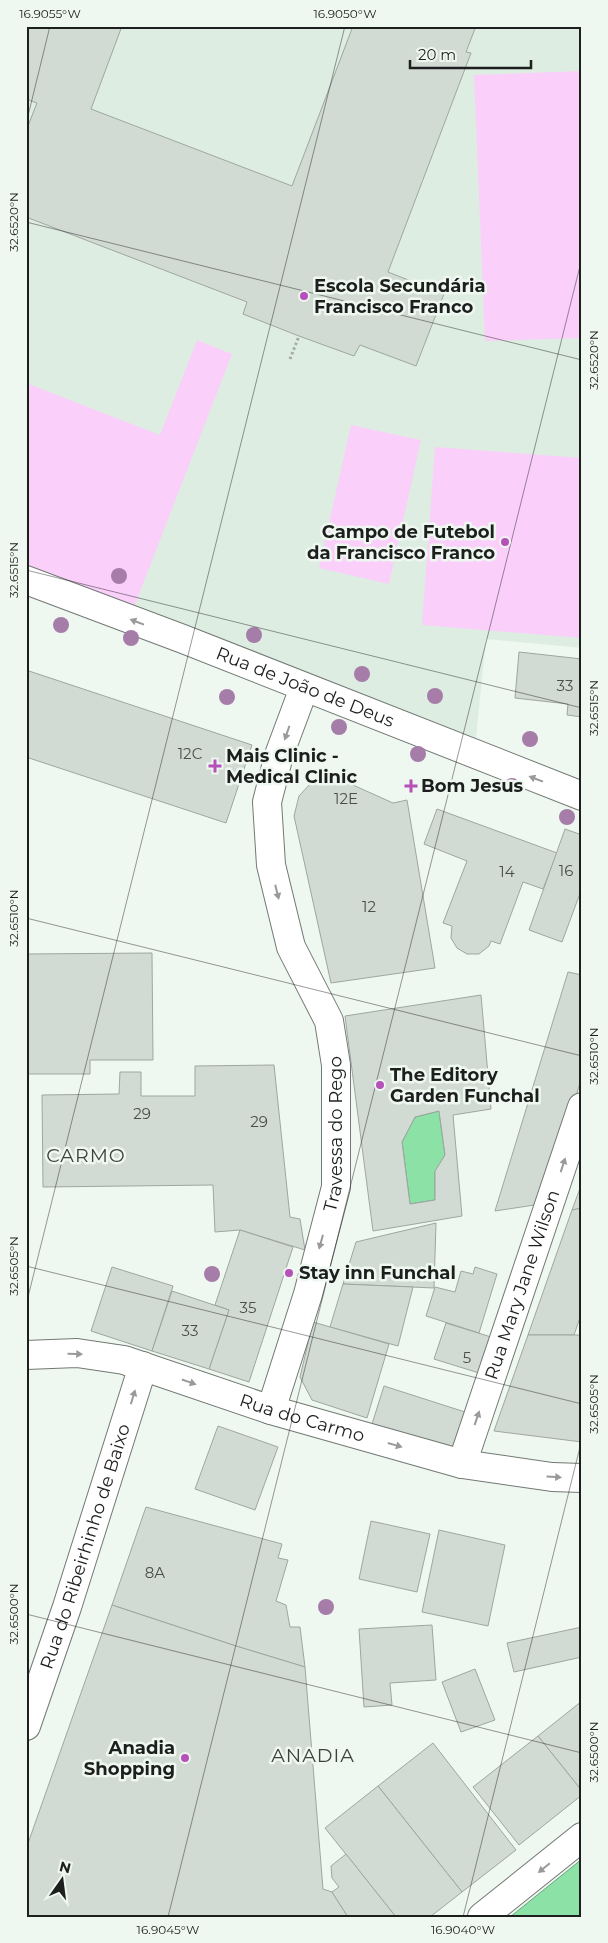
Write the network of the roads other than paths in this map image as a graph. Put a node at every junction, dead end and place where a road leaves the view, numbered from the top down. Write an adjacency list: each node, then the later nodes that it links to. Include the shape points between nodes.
1 (26, 580): 2 (street, Rua de João de Deus, one-way to 1)
2 (304, 688): 3 (street, Rua de João de Deus, one-way to 2); 7 (street, Travessa do Rego, one-way to 7, via 279,755 267,802 271,865 291,947 329,1021 336,1065 336,1187 308,1294)
3 (582, 796)
4 (582, 1107): 8 (street, Rua Mary Jane Wilson, one-way to 4)
5 (26, 1355): 6 (street, Rua do Carmo, one-way to 6, via 77,1353)
6 (143, 1366): 7 (street, Rua do Carmo, one-way to 7); 10 (street, Rua do Ribeirhinho de Baixo, one-way to 6, via 68,1607)
7 (271, 1410): 8 (street, Rua do Carmo, one-way to 8)
8 (462, 1464): 9 (street, Rua do Carmo, one-way to 9)
9 (582, 1478)
10 (26, 1726)
11 (582, 1837): 12 (street, one-way to 12)
12 (482, 1917)

